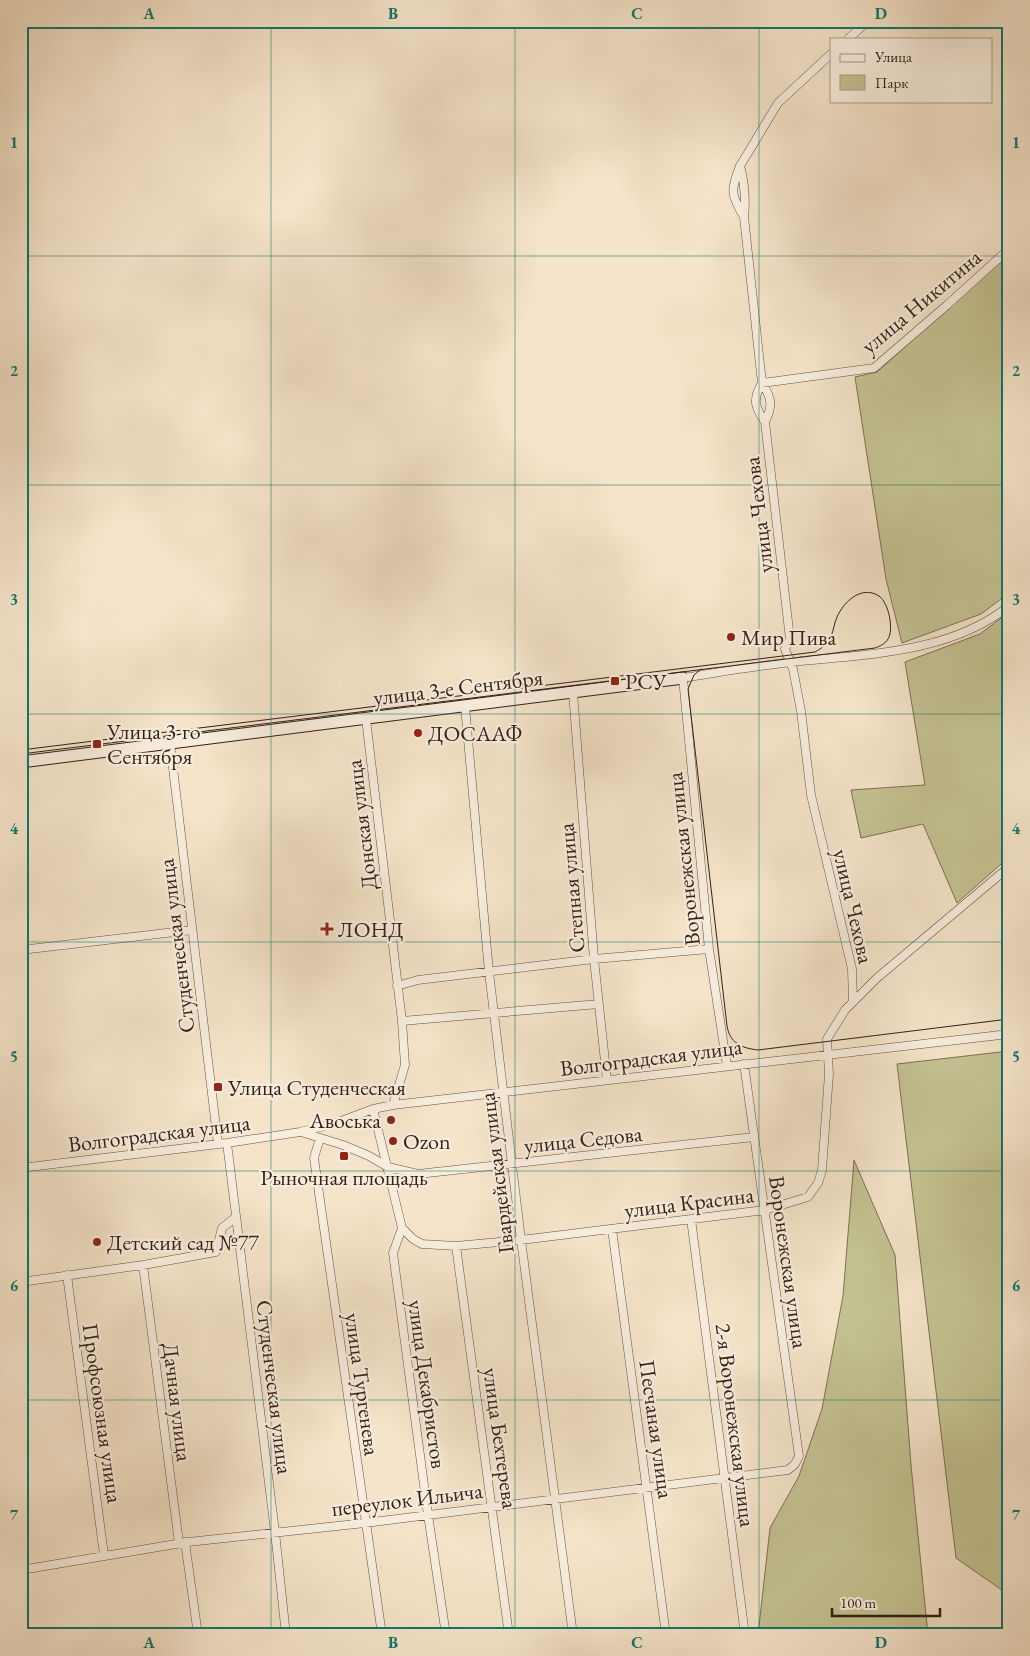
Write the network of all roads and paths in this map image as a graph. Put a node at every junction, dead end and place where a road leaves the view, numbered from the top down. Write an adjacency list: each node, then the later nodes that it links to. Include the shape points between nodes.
1 (868, 21): 2 (street)
2 (849, 38)
3 (830, 55): 4 (street, via 778,102)
4 (740, 166): 5 (street, улица Чехова, via 746,200); 5 (street, via 732,188 733,198)
5 (744, 218): 7 (street, улица Чехова)
6 (1009, 249): 7 (street, улица Никитина, via 874,368)
7 (762, 384): 8 (street, via 756,394 757,411); 8 (street, улица Чехова, via 771,410)
8 (764, 422): 10 (street, улица Чехова, via 790,639 785,649)
9 (1009, 606): 10 (street, улица 3-е Сентября, via 995,617 945,640 899,650)
10 (790, 663): 11 (street, улица 3-е Сентября); 24 (street, улица Чехова, via 794,669 801,711 811,795 852,969)
11 (683, 678): 12 (street, улица 3-е Сентября); 19 (street, Воронежская улица)
12 (573, 693): 13 (street, улица 3-е Сентября); 21 (street, Степная улица)
13 (465, 706): 14 (street, улица 3-е Сентября); 22 (street, Гвардейская улица)
14 (366, 719): 15 (street, улица 3-е Сентября); 23 (street, Донская улица)
15 (170, 743): 16 (street, улица 3-е Сентября); 18 (street, Студенческая улица)
16 (21, 762)
17 (1009, 868): 24 (street, улица Красина, via 877,978)
18 (192, 930): 20 (street); 40 (street, Студенческая улица)
19 (710, 949): 21 (street); 31 (street, Воронежская улица)
20 (21, 950)
21 (594, 959): 22 (street); 25 (street, Степная улица)
22 (489, 972): 23 (street, via 418,980); 26 (street, Гвардейская улица)
23 (397, 986): 27 (street, Донская улица)
24 (853, 1002): 29 (street, улица Красина, via 827,1039)
25 (599, 1004): 26 (street); 32 (street, Степная улица)
26 (494, 1013): 27 (street); 33 (street, Гвардейская улица)
27 (402, 1021): 34 (street, Донская улица, via 405,1065)
28 (1009, 1034): 29 (street, Волгоградская улица)
29 (827, 1056): 30 (street, Волгоградская улица); 44 (street, улица Красина, via 825,1132 818,1182 812,1194 804,1199)
30 (744, 1064): 31 (street, Волгоградская улица); 37 (street, Воронежская улица)
31 (727, 1066): 32 (street, Волгоградская улица)
32 (607, 1080): 33 (street, Волгоградская улица)
33 (504, 1091): 34 (street, Волгоградская улица); 41 (street, Гвардейская улица)
34 (393, 1105): 35 (street, Волгоградская улица)
35 (373, 1110): 36 (street, Волгоградская улица); 42 (street)
36 (300, 1132): 38 (street, Волгоградская улица); 39 (street, Волгоградская улица)
37 (754, 1137): 41 (street, улица Седова); 44 (street, Воронежская улица)
38 (320, 1138): 42 (street, улица Седова, via 356,1150); 60 (street, улица Тургенева, via 314,1158)
39 (226, 1143): 40 (street, Волгоградская улица); 45 (street, Студенческая улица)
40 (218, 1144): 43 (street, Волгоградская улица)
41 (513, 1164): 42 (street, улица Седова, via 418,1174); 49 (street, Гвардейская улица)
42 (388, 1167): 47 (street)
43 (21, 1168)
44 (765, 1210): 46 (street, улица Красина); 54 (street, Воронежская улица, via 799,1456)
45 (236, 1217): 51 (street, via 222,1228 216,1252); 61 (street, Студенческая улица)
46 (691, 1219): 48 (street, улица Красина); 55 (street, 2-я Воронежская улица)
47 (402, 1228): 50 (street, улица Красина, via 413,1239 429,1246); 59 (street, улица Декабристов, via 393,1253)
48 (612, 1229): 49 (street, улица Красина); 56 (street, Песчаная улица)
49 (521, 1240): 50 (street, улица Красина); 57 (street, Гвардейская улица)
50 (456, 1246): 58 (street, улица Бехтерева)
51 (143, 1265): 52 (street); 62 (street, Дачная улица)
52 (67, 1275): 53 (street); 63 (street, Профсоюзная улица)
53 (21, 1282)
54 (795, 1464): 55 (street, переулок Ильича, via 788,1470)
55 (726, 1478): 56 (street, переулок Ильича); 72 (street, 2-я Воронежская улица)
56 (647, 1488): 57 (street, переулок Ильича); 71 (street, Песчаная улица)
57 (556, 1499): 58 (street, переулок Ильича); 70 (street, Гвардейская улица)
58 (492, 1507): 59 (street, переулок Ильича); 69 (street, улица Бехтерева)
59 (428, 1515): 60 (street, переулок Ильича); 68 (street, улица Декабристов)
60 (365, 1523): 61 (street, переулок Ильича); 67 (street, улица Тургенева)
61 (275, 1532): 62 (street, переулок Ильича); 66 (street, Студенческая улица)
62 (182, 1543): 63 (street, переулок Ильича); 65 (street, Дачная улица)
63 (104, 1555): 64 (street, переулок Ильича)
64 (21, 1570)
65 (198, 1635)
66 (286, 1635)
67 (382, 1635)
68 (446, 1635)
69 (509, 1635)
70 (573, 1635)
71 (666, 1635)
72 (745, 1635)

